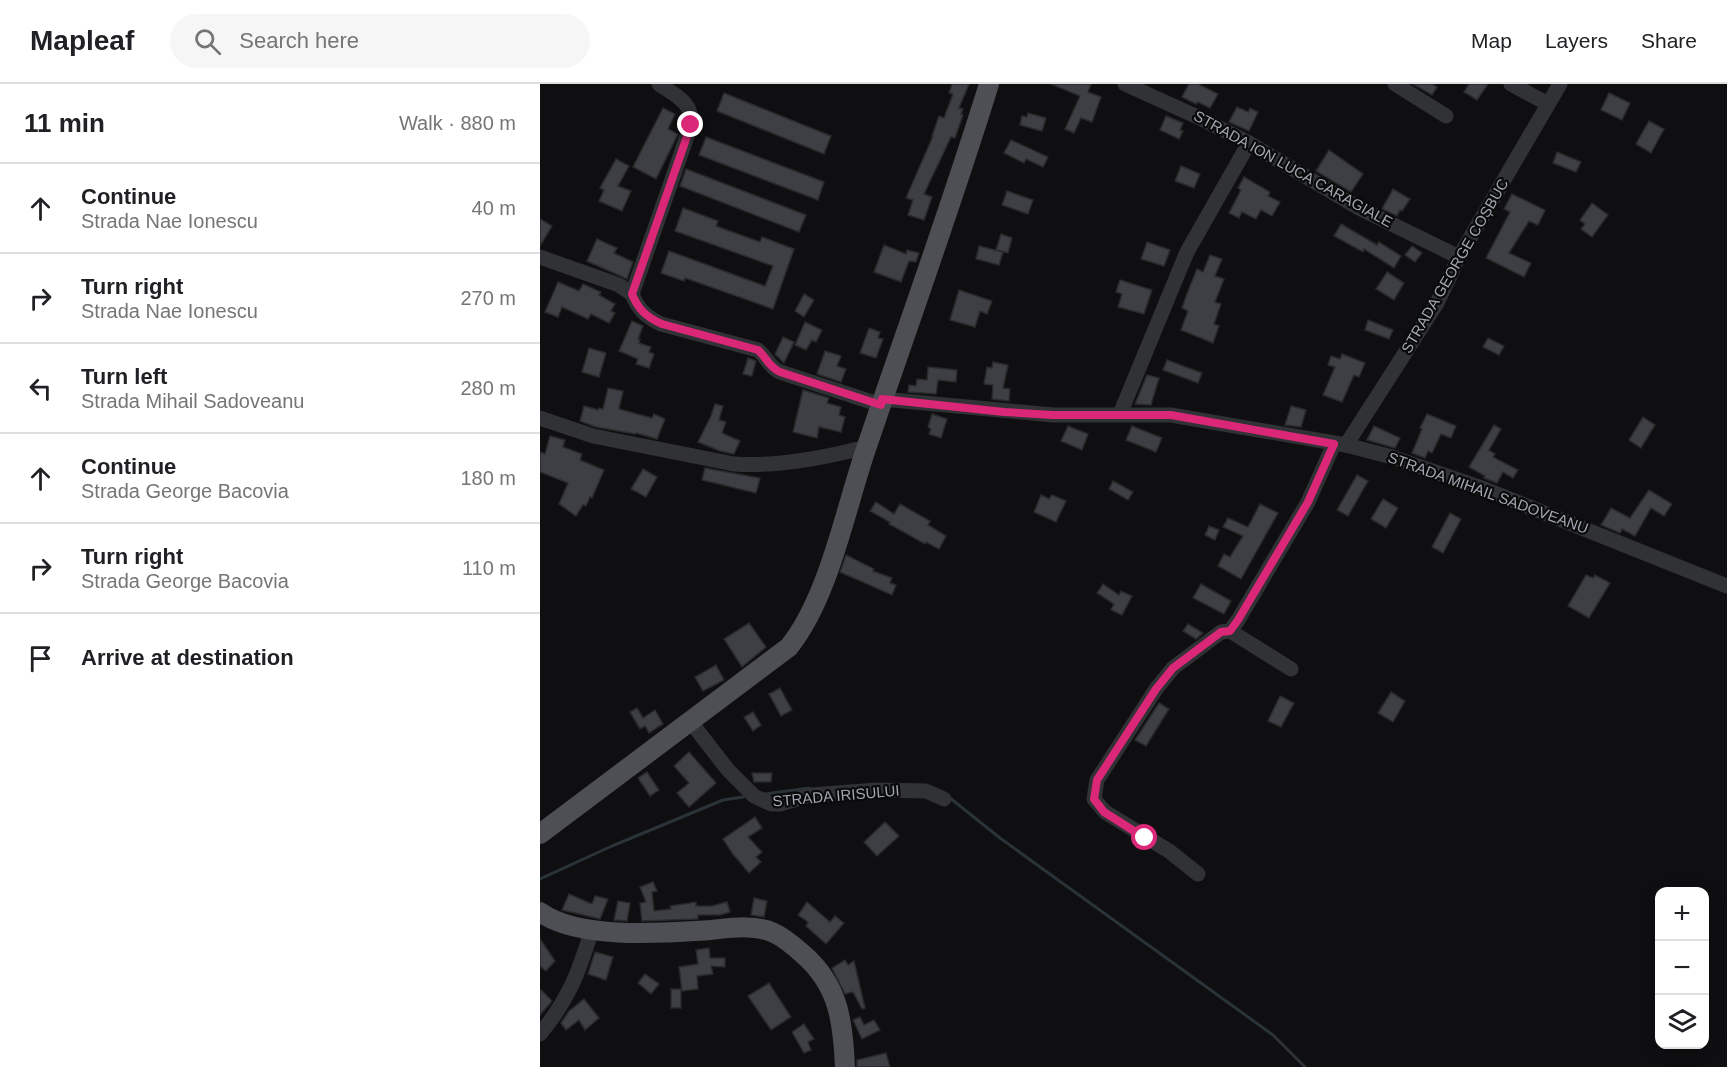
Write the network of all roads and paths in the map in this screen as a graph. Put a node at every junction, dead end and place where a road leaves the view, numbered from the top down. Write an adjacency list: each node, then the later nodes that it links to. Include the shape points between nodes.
1 (659, 84): 12 (street, via 688,105 691,125)
2 (989, 84): 13 (main road)
3 (1395, 84): 8 (street)
4 (1511, 84): 7 (street)
5 (1560, 84): 7 (street, STRADA GEORGE COȘBUC)
6 (1134, 86): 9 (street, STRADA ION LUCA CARAGIALE)
7 (1548, 104): 11 (street, STRADA GEORGE COȘBUC)
8 (1446, 116)
9 (1249, 143): 11 (street, STRADA ION LUCA CARAGIALE, via 1359,208); 14 (street, via 1187,252)
10 (540, 257): 12 (street, via 619,285)
11 (1459, 257): 16 (street, STRADA GEORGE COȘBUC, via 1437,303)
12 (632, 294): 13 (street, STRADA MIHAIL SADOVEANU, via 640,309 662,324 758,350 780,372)
13 (882, 402): 14 (street, STRADA MIHAIL SADOVEANU, via 1053,415); 17 (main road)
14 (1120, 414): 16 (street, STRADA MIHAIL SADOVEANU, via 1177,416)
15 (540, 418): 17 (street, via 592,436 734,464 780,463)
16 (1340, 444): 18 (street, STRADA MIHAIL SADOVEANU, via 1482,488); 19 (street, STRADA GEORGE COȘBUC)
17 (866, 447): 21 (main road, via 835,548 800,633 789,647)
18 (1727, 586)
19 (1230, 631): 20 (street); 24 (street, via 1221,632 1173,668 1097,780 1094,799 1104,812 1169,851)
20 (1291, 669)
21 (690, 721): 22 (street, STRADA IRISULUI, via 728,770 754,796 771,804 811,795 878,790 926,791); 23 (main road)
22 (944, 799)
23 (540, 834)
24 (1198, 874)
25 (540, 912): 26 (main road, via 558,923)
26 (592, 929): 27 (street, via 571,989); 28 (main road, via 655,934 736,928 773,932 811,961 826,980 844,1028)
27 (540, 1034)
28 (845, 1067)

